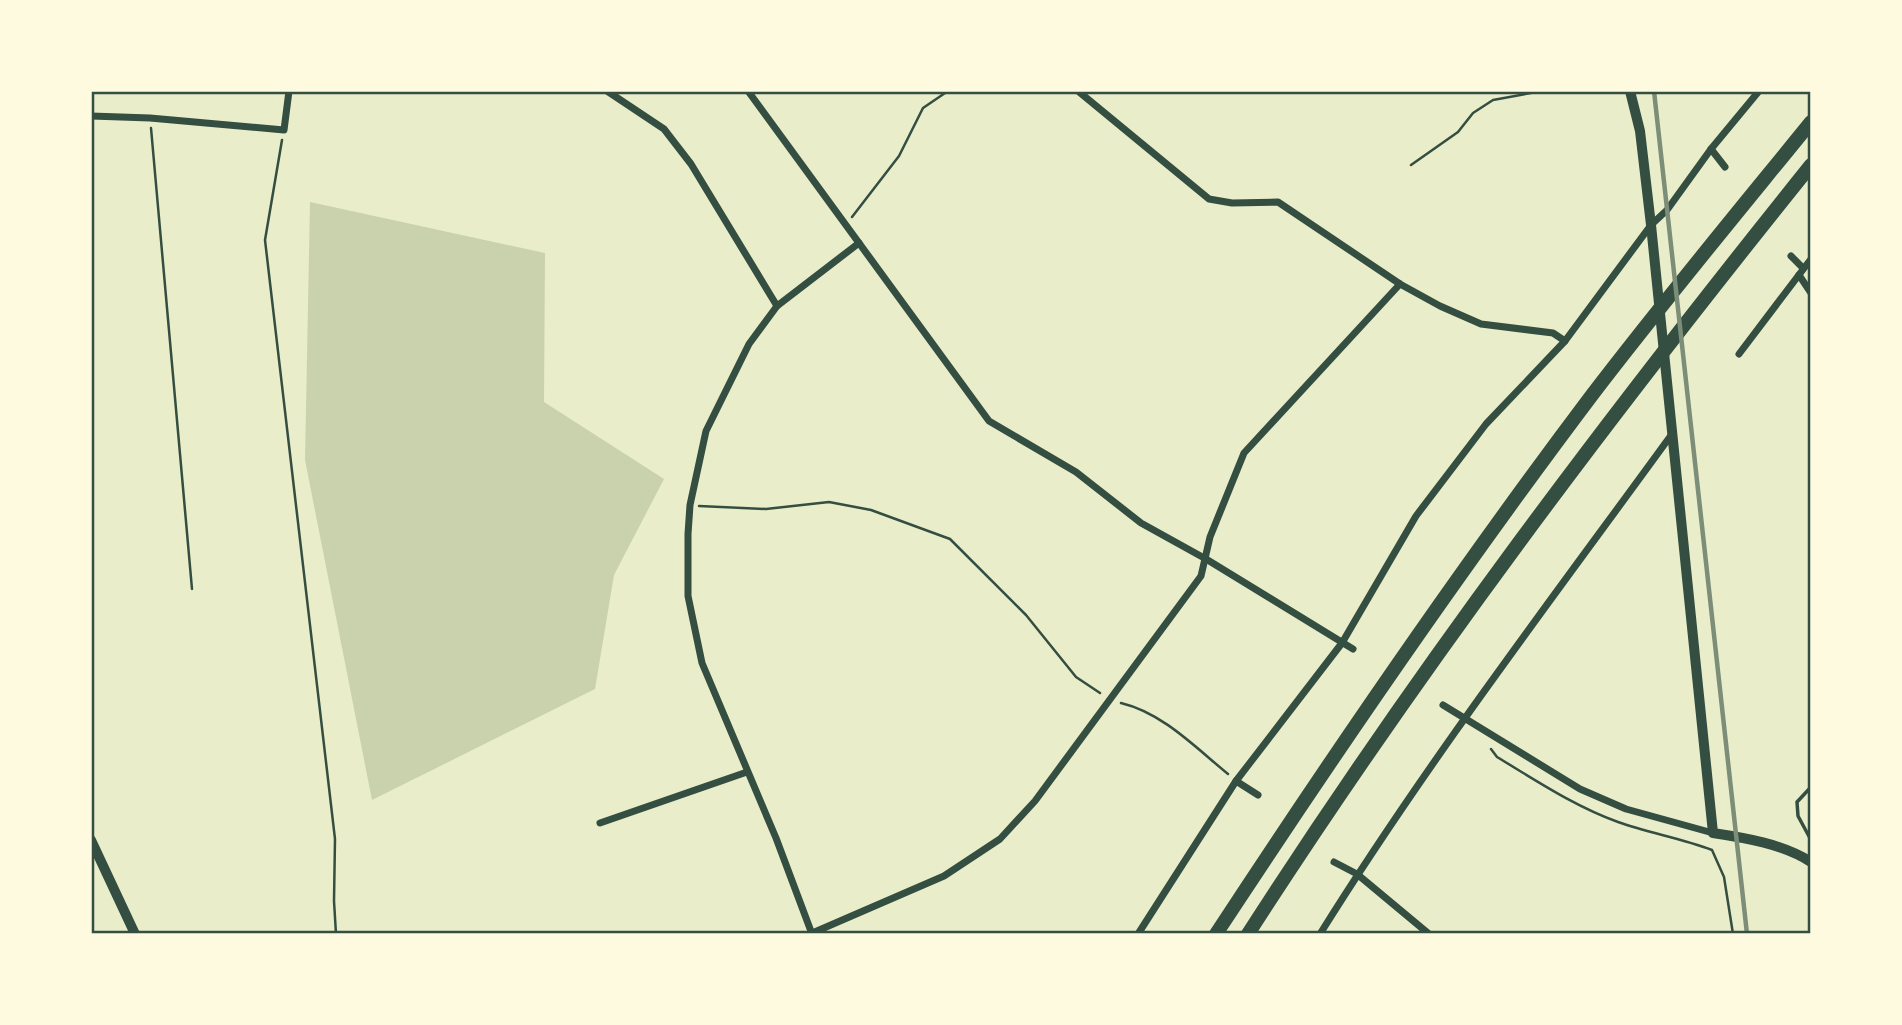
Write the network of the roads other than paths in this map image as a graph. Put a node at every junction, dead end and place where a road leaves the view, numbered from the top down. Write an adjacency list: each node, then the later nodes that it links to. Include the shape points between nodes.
1 (289, 91): 7 (street, via 284,130)
2 (607, 91): 19 (street, via 664,129 678,146)
3 (748, 91): 13 (street)
4 (1078, 91): 17 (street, via 1209,199 1278,202)
5 (1630, 91): 12 (street, via 1640,131)
6 (1759, 91): 9 (street)
7 (91, 116)
8 (1811, 122): 42 (highway, via 1512,503 1383,683)
9 (1711, 149): 11 (street); 12 (street)
10 (1811, 165): 43 (highway, via 1528,527)
11 (1725, 167)
12 (1651, 225): 20 (street); 22 (street)
13 (859, 243): 19 (street); 23 (street, via 989,421 1076,471 1141,523)
14 (1791, 256): 16 (street)
15 (1811, 259): 16 (street)
16 (1801, 272): 18 (street); 21 (street)
17 (1400, 284): 20 (street, via 1481,324 1553,333); 23 (street, via 1244,453 1210,537)
18 (1811, 293)
19 (777, 306): 28 (street, via 748,344 706,431 688,534 688,596 702,663)
20 (1565, 341): 24 (street, via 1486,424 1416,516)
21 (1739, 354)
22 (1672, 434): 27 (street); 33 (street)
23 (1206, 559): 24 (street); 40 (street, via 1201,576 1111,700 1035,801 1000,839 944,876)
24 (1342, 643): 25 (street); 29 (street)
25 (1353, 649)
26 (1443, 705): 27 (street)
27 (1465, 719): 33 (street, via 1580,789 1626,809); 38 (street)
28 (747, 772): 32 (street); 40 (street)
29 (1236, 780): 31 (street); 41 (street)
30 (1811, 787): 35 (lane, via 1797,802 1798,816)
31 (1258, 795)
32 (600, 824)
33 (1713, 833): 37 (street, via 1797,853)
34 (91, 840): 39 (street)
35 (1811, 840)
36 (1334, 862): 38 (street)
37 (1811, 863)
38 (1357, 874): 44 (street); 45 (street)
39 (135, 934)
40 (812, 934)
41 (1138, 934)
42 (1216, 934)
43 (1248, 934)
44 (1320, 934)
45 (1429, 934)

